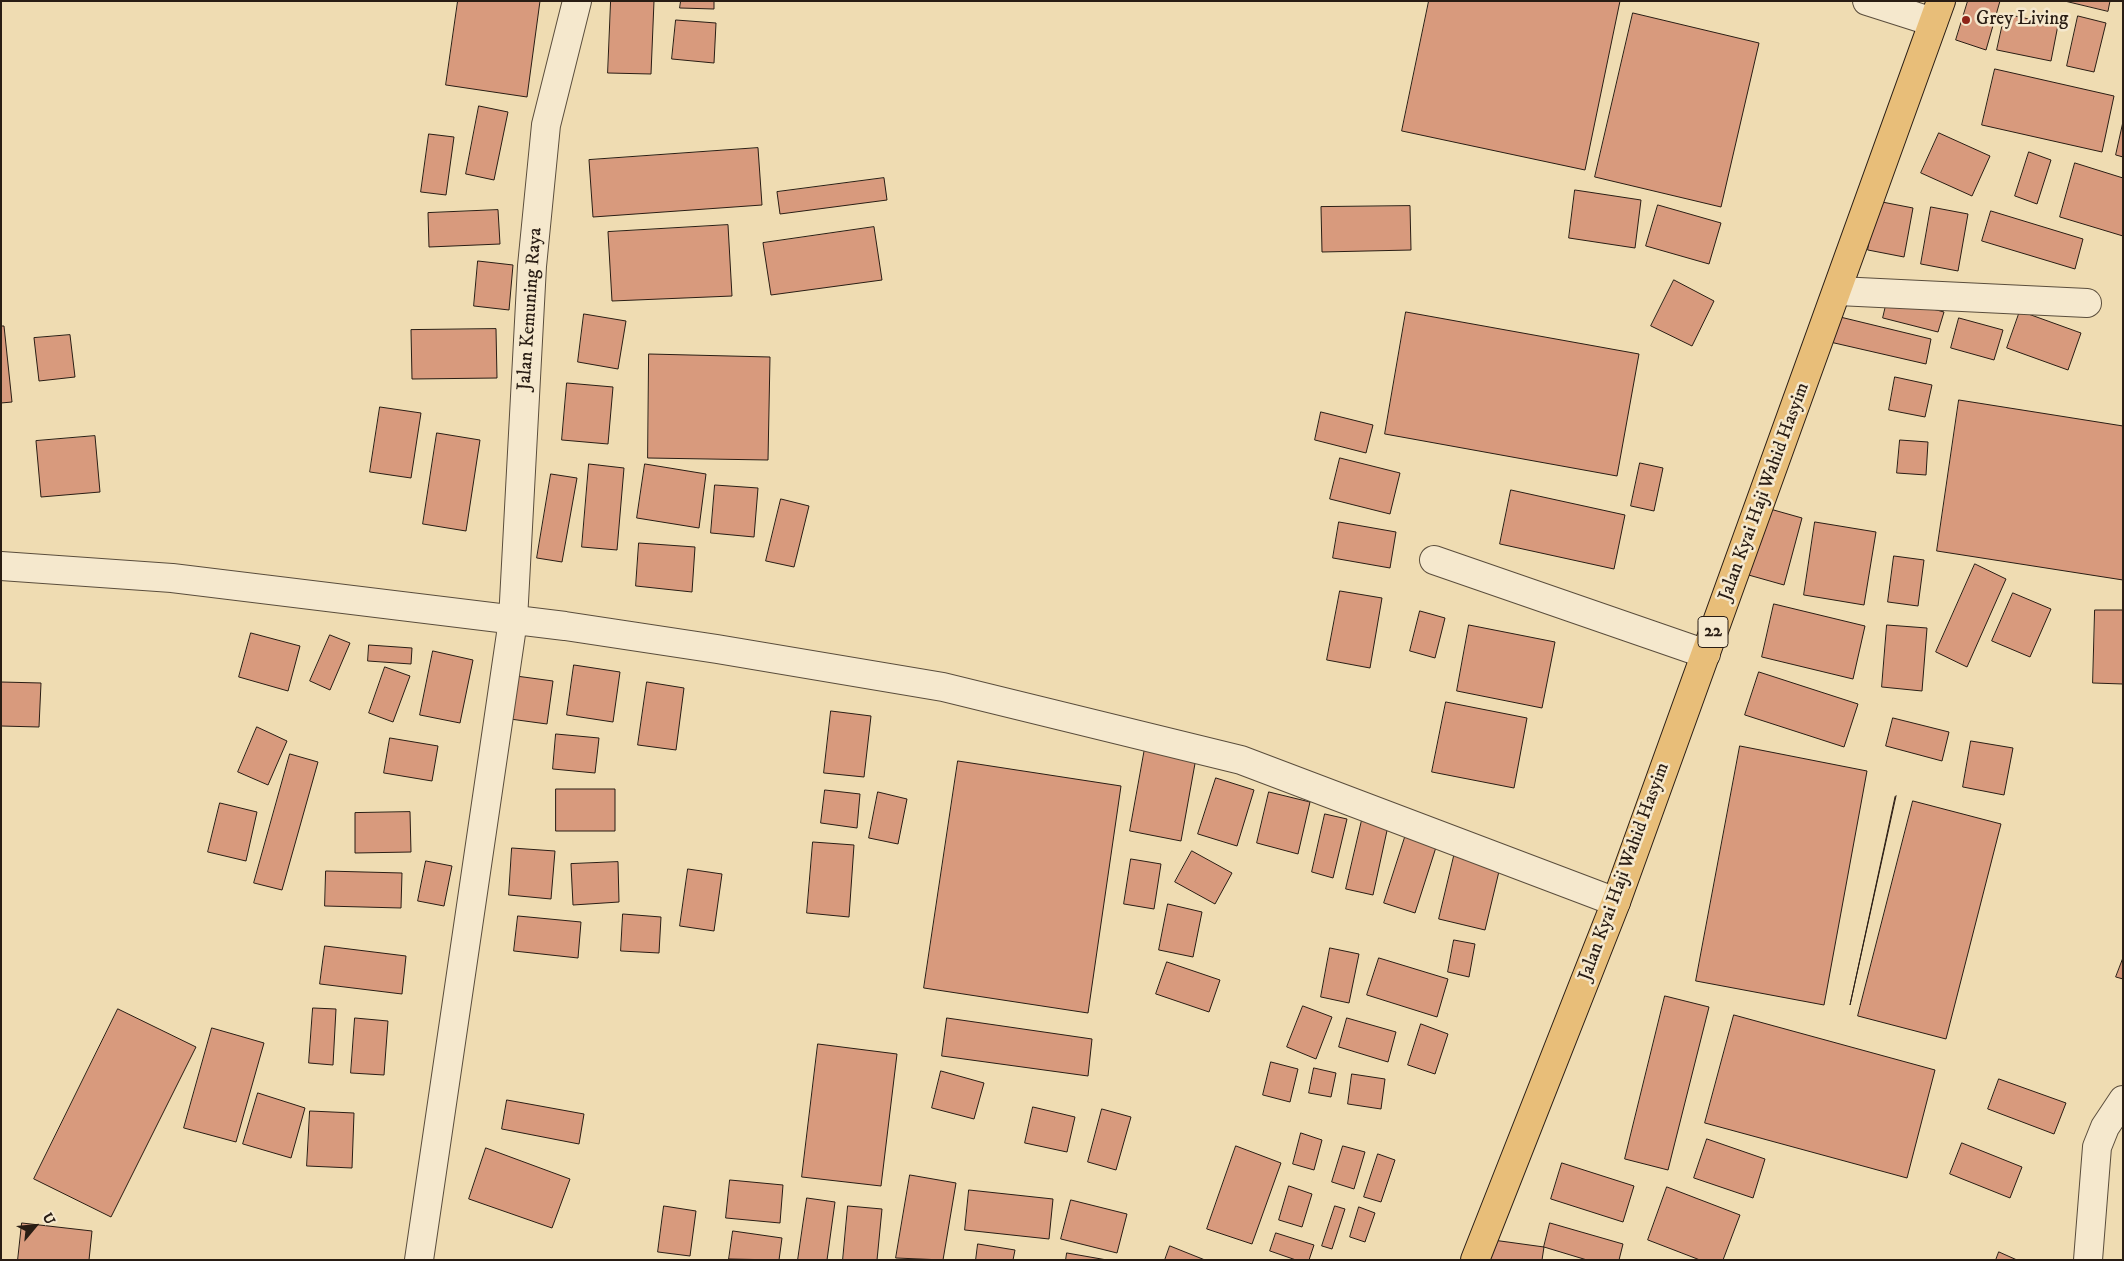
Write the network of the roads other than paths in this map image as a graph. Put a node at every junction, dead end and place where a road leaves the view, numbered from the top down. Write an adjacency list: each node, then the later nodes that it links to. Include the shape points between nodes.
1 (577, 1): 8 (street, Jalan Kemuning Raya, via 546,125 532,266)
2 (1867, 1): 3 (street)
3 (1937, 12): 4 (highway, Jalan Kyai Haji Wahid Hasyim / 22)
4 (1838, 291): 5 (street); 9 (highway, Jalan Kyai Haji Wahid Hasyim / 22)
5 (2087, 303)
6 (1434, 560): 9 (street)
7 (1, 566): 8 (street, via 172,578)
8 (513, 620): 10 (street, via 717,649 943,687 1241,760); 12 (street, Jalan Kemuning Raya)
9 (1706, 654): 10 (highway, Jalan Kyai Haji Wahid Hasyim / 22)
10 (1616, 902): 13 (highway, Jalan Kyai Haji Wahid Hasyim / 22)
11 (2123, 1100): 14 (street, via 2104,1127 2097,1147)
12 (419, 1260)
13 (1475, 1260)
14 (2088, 1260)

